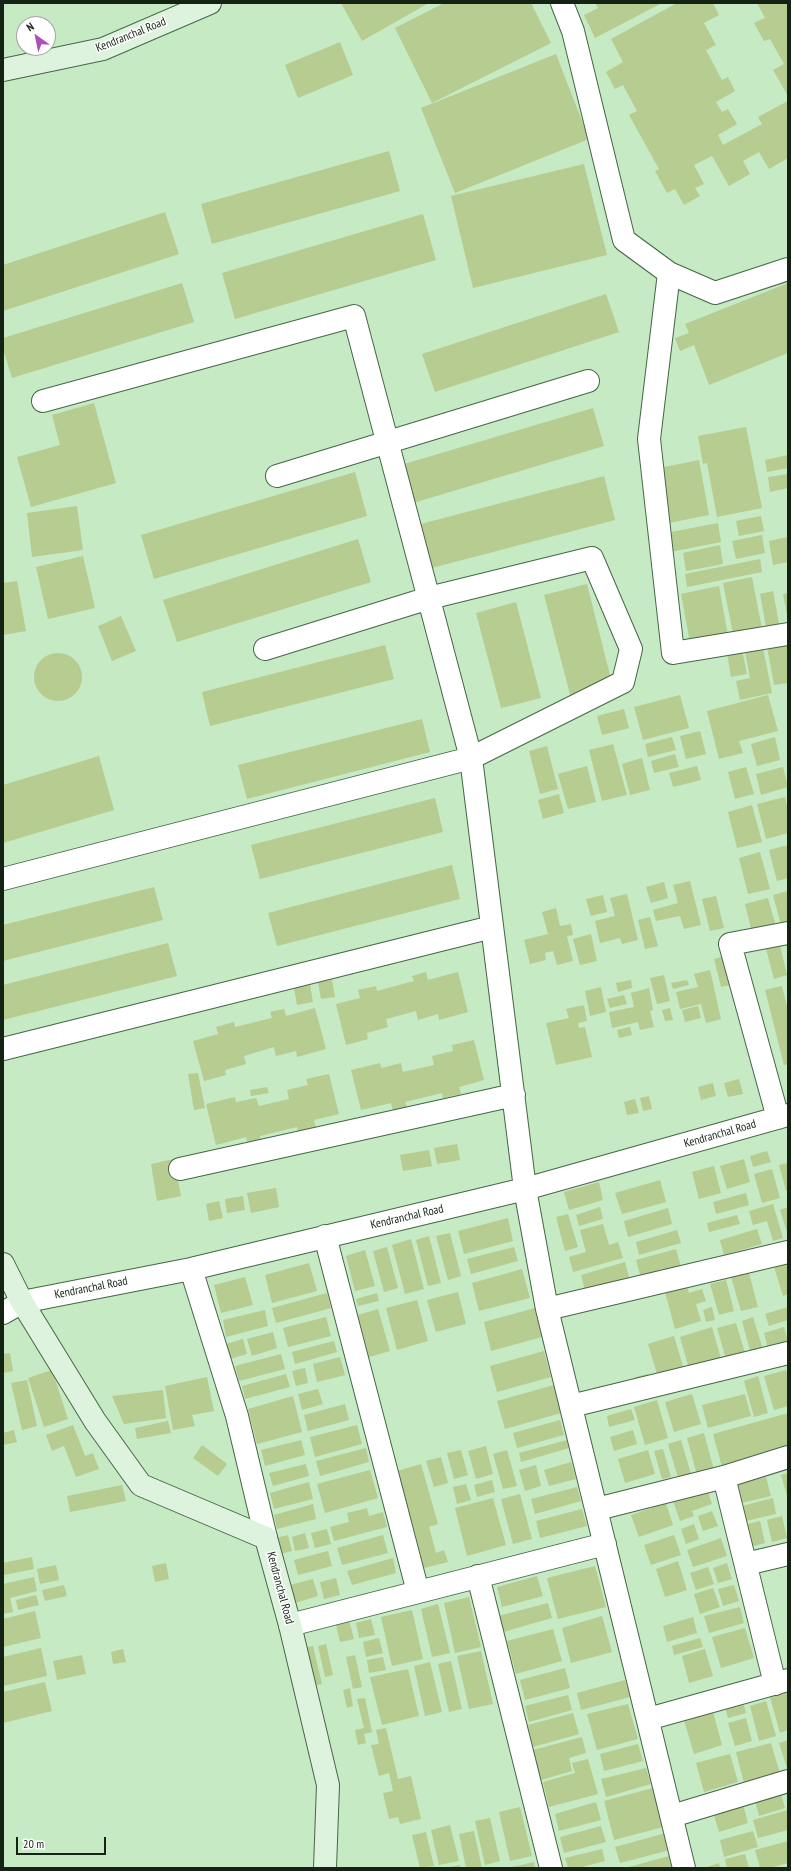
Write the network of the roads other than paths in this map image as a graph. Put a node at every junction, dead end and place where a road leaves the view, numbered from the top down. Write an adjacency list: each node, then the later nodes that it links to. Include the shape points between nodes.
1 (210, 3): 3 (street, Kendranchal Road, via 104,49)
2 (562, 3): 5 (street, via 573,31 624,240)
3 (3, 70)
4 (788, 269): 5 (street, via 715,293)
5 (669, 273): 11 (street, via 648,439 673,653)
6 (588, 381): 8 (street)
7 (43, 401): 8 (street, via 354,316)
8 (387, 442): 9 (street); 10 (street)
9 (277, 476)
10 (429, 598): 12 (street); 13 (street); 13 (street, via 592,558 631,649 623,682)
11 (788, 634)
12 (264, 649)
13 (471, 758): 14 (street); 15 (street)
14 (3, 879)
15 (492, 927): 17 (street); 18 (street)
16 (788, 933): 19 (street, via 730,944)
17 (3, 1049)
18 (514, 1095): 20 (street); 21 (street)
19 (783, 1116): 21 (street, Kendranchal Road)
20 (180, 1169)
21 (525, 1189): 22 (street, Kendranchal Road); 27 (street)
22 (325, 1236): 25 (street, Kendranchal Road); 39 (street)
23 (788, 1252): 27 (street)
24 (3, 1264): 26 (street, Kendranchal Road)
25 (191, 1269): 26 (street, Kendranchal Road); 34 (street, via 237,1416)
26 (22, 1302): 28 (street); 34 (street, Kendranchal Road, via 95,1420 141,1484)
27 (547, 1309): 30 (street)
28 (3, 1313)
29 (788, 1352): 30 (street)
30 (571, 1406): 33 (street)
31 (788, 1458): 32 (street)
32 (724, 1477): 33 (street); 37 (street)
33 (597, 1509): 35 (street)
34 (266, 1538): 40 (street, Kendranchal Road)
35 (605, 1544): 38 (street); 42 (street)
36 (788, 1554): 37 (street)
37 (746, 1564): 41 (street)
38 (478, 1576): 39 (street); 46 (street)
39 (418, 1592): 40 (street)
40 (290, 1625): 45 (street, Kendranchal Road, via 328,1785)
41 (782, 1682): 42 (street)
42 (648, 1719): 44 (street)
43 (788, 1781): 44 (street)
44 (672, 1816): 47 (street)
45 (325, 1868)
46 (551, 1868)
47 (684, 1868)

